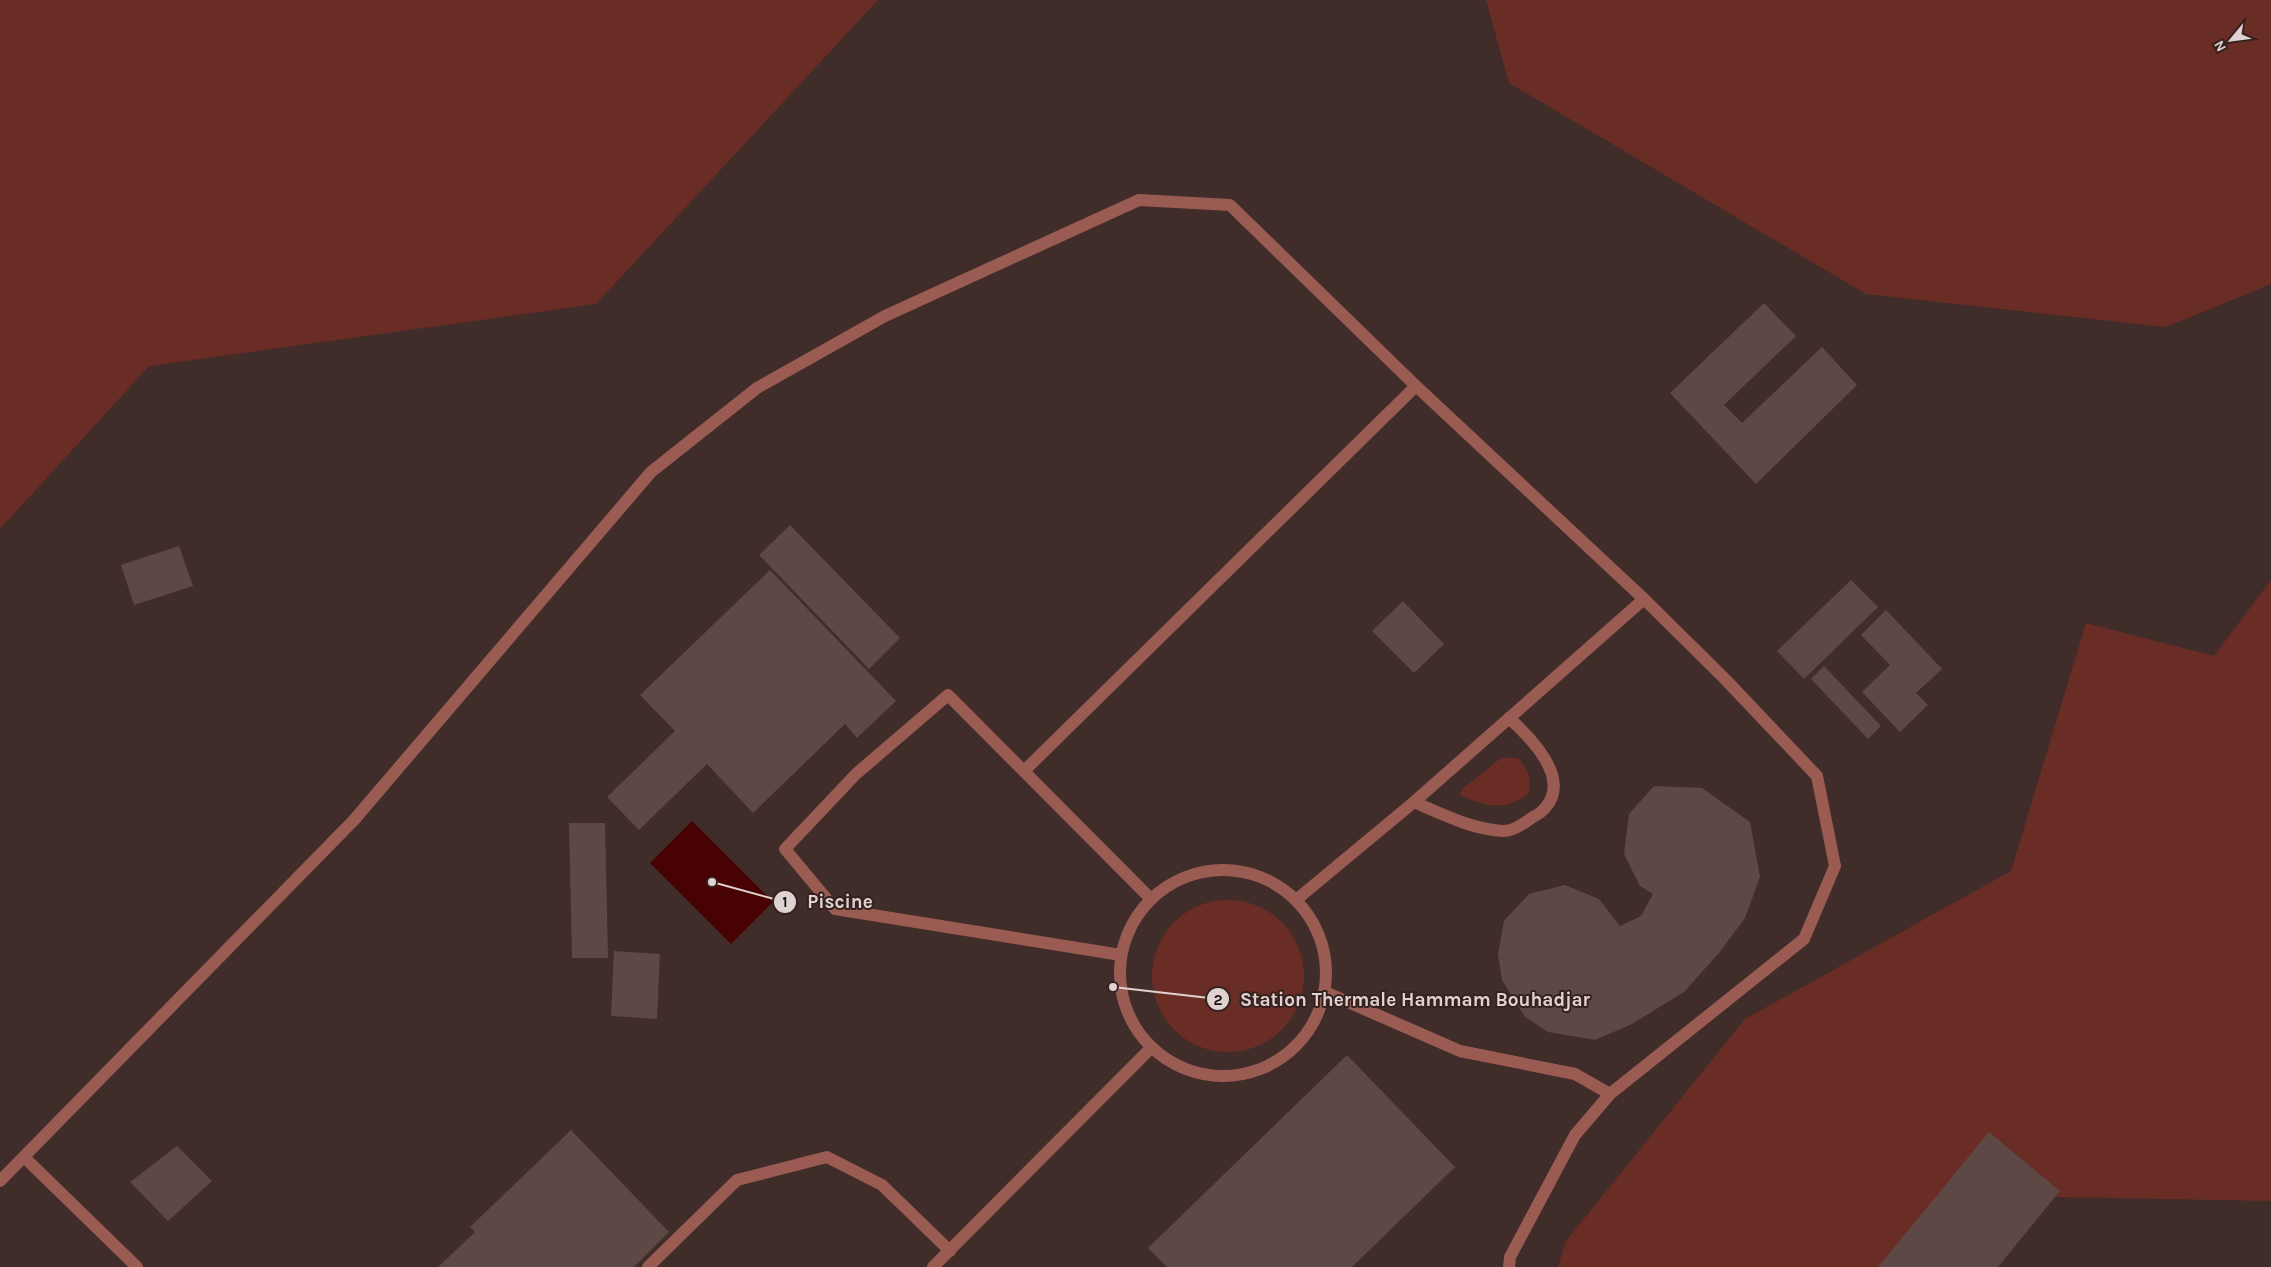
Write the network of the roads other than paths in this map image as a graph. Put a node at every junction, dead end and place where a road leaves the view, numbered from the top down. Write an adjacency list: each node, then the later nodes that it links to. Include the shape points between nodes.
1 (1416, 386): 2 (street); 4 (street); 12 (street, via 1230,205 1140,200 885,316 757,388 651,472 354,820)
2 (1644, 599): 3 (street); 11 (street, via 1817,776 1834,866 1804,939)
3 (1509, 718): 5 (street); 5 (street, via 1540,750 1551,772 1554,793 1546,808 1526,822 1504,831 1452,818)
4 (1024, 771): 6 (street); 8 (street, via 948,695 856,774 785,849 835,909)
5 (1414, 802): 7 (street)
6 (1150, 898): 7 (street, via 1176,879 1207,870 1240,870 1271,880); 8 (street, via 1131,924)
7 (1296, 900): 9 (street, via 1316,927 1326,959)
8 (1120, 955): 10 (street, via 1120,989 1130,1020)
9 (1325, 992): 10 (street, via 1314,1022 1295,1047 1269,1066 1239,1075 1207,1075 1177,1066); 11 (street, via 1460,1051 1575,1074)
10 (1151, 1048): 14 (street)
11 (1610, 1094): 18 (street, via 1576,1135 1510,1257)
12 (24, 1157): 13 (street); 15 (street)
13 (0, 1181)
14 (950, 1251): 16 (street, via 882,1185 827,1157 737,1180); 17 (street)
15 (137, 1267)
16 (648, 1267)
17 (933, 1267)
18 (1509, 1267)

